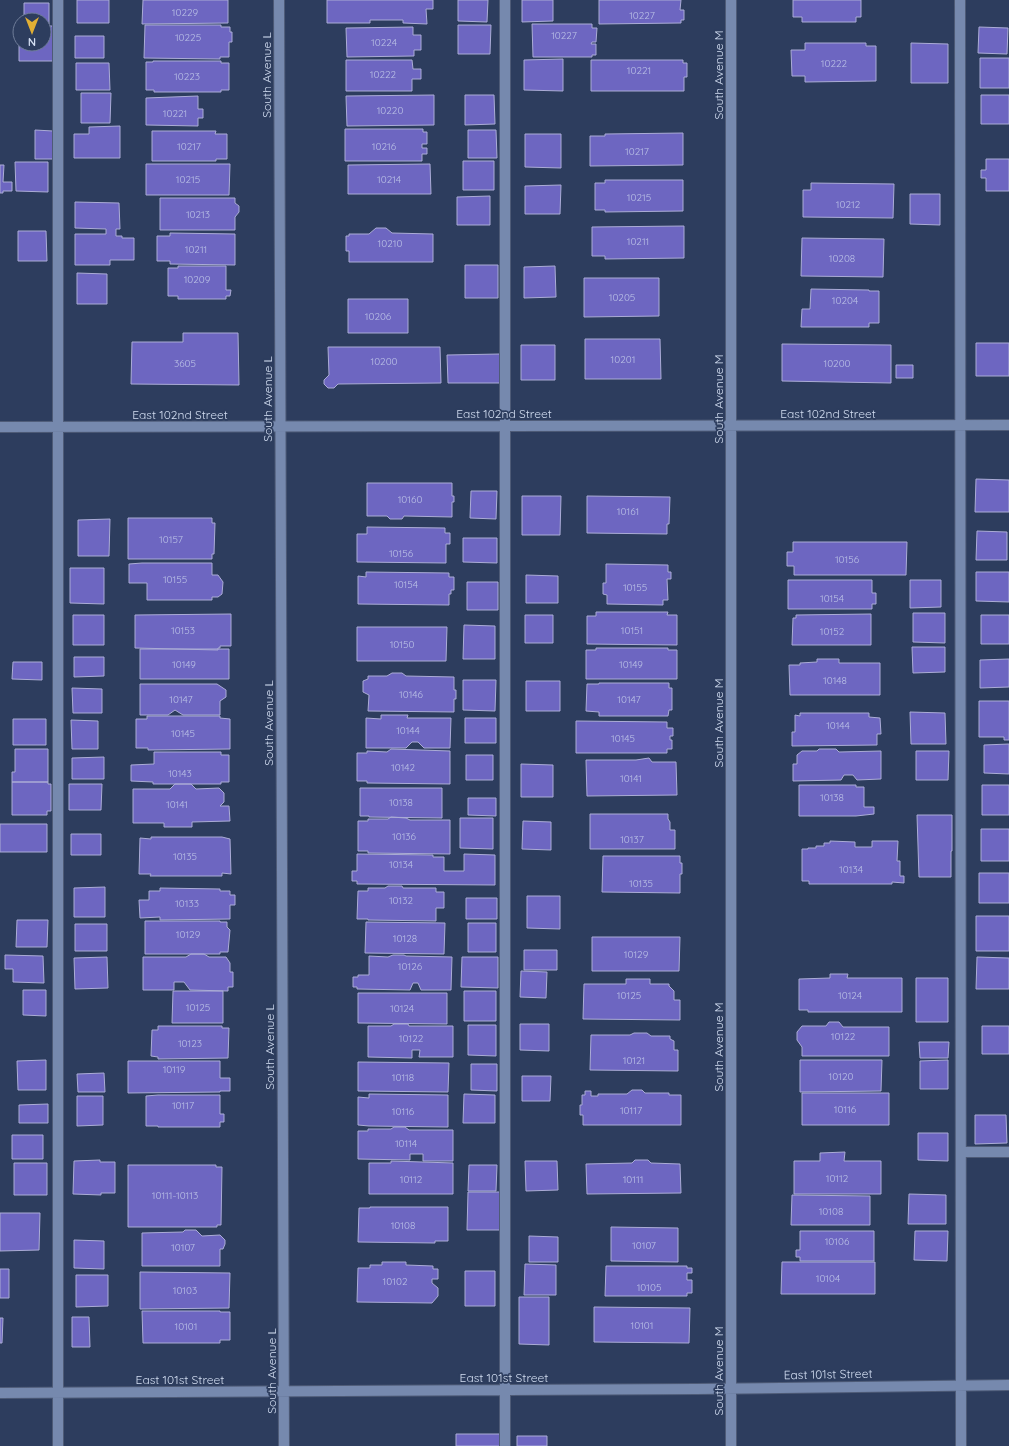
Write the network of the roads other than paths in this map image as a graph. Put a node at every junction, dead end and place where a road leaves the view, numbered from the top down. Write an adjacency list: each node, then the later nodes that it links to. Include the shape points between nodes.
1 (58, 0): 11 (street)
2 (279, 0): 12 (street, South Avenue L)
3 (505, 0): 8 (street)
4 (731, 0): 9 (street, South Avenue M)
5 (960, 0): 6 (street)
6 (961, 425): 7 (street, East 102nd Street); 9 (street, East 102nd Street); 13 (street)
7 (1009, 425)
8 (505, 426): 9 (street, East 102nd Street); 12 (street, East 102nd Street); 18 (street)
9 (731, 426): 17 (street, South Avenue M)
10 (0, 427): 11 (street, East 102nd Street)
11 (59, 427): 12 (street, East 102nd Street); 21 (street)
12 (280, 427): 19 (street, South Avenue L)
13 (961, 1152): 14 (street); 16 (street)
14 (1009, 1152)
15 (1009, 1385): 16 (street, East 101st Street)
16 (961, 1386): 17 (street, East 101st Street); 26 (street)
17 (731, 1389): 18 (street, East 101st Street); 25 (street, South Avenue M)
18 (505, 1390): 19 (street, East 101st Street); 24 (street)
19 (284, 1391): 21 (street, East 101st Street); 23 (street, South Avenue L)
20 (0, 1393): 21 (street, East 101st Street)
21 (57, 1393): 22 (street)
22 (58, 1446)
23 (284, 1446)
24 (505, 1446)
25 (731, 1446)
26 (961, 1446)

